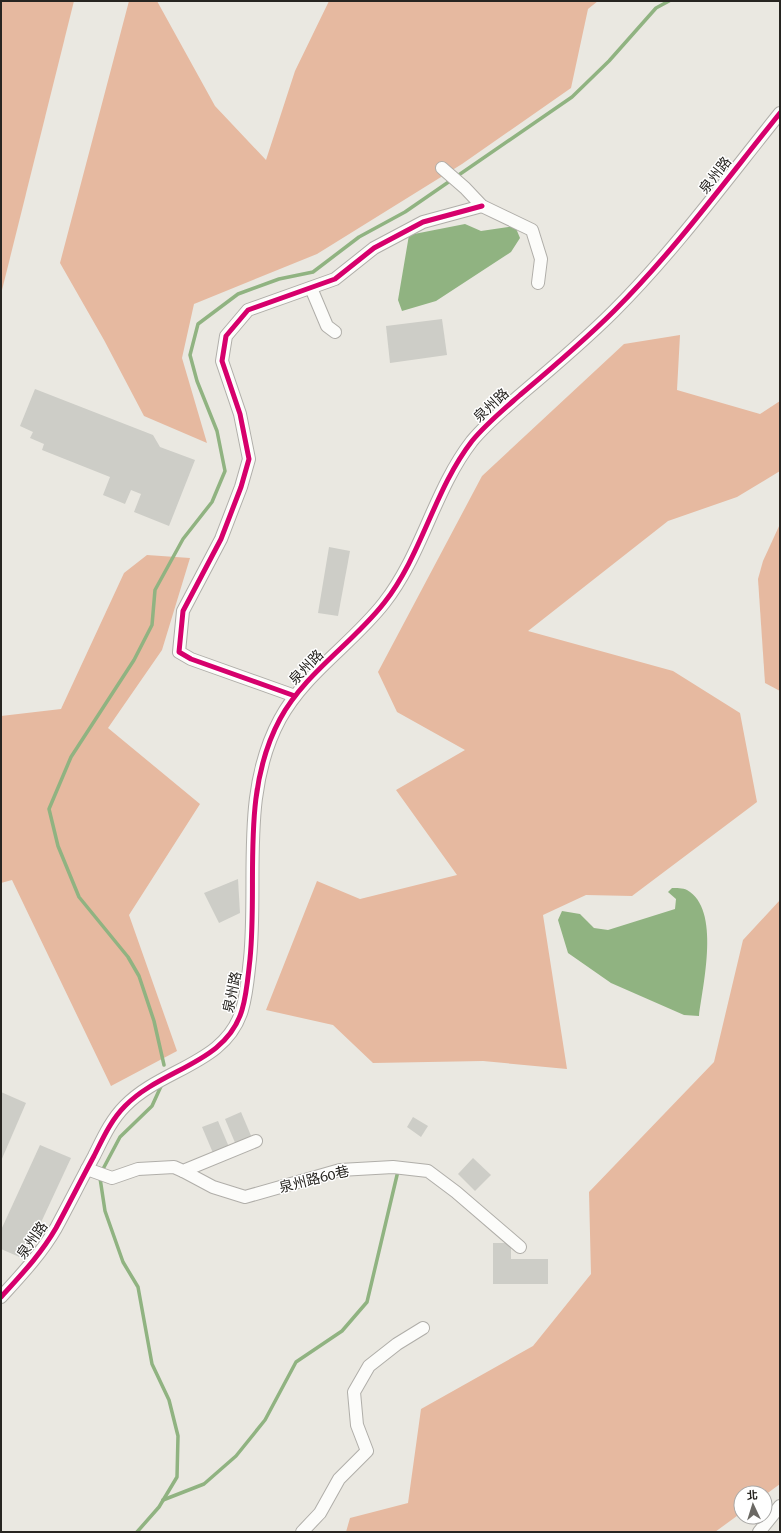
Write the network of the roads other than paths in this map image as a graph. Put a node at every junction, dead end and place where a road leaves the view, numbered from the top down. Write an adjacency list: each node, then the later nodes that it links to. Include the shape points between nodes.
1 (780, 113): 7 (street, 泉州路, via 642,283 593,331 474,438 461,456 430,515 407,567 386,600 351,640)
2 (445, 170): 3 (street)
3 (482, 206): 4 (street, via 532,230 541,259); 5 (street, via 423,222 374,248 336,279)
4 (538, 283)
5 (311, 288): 6 (street, via 327,326); 7 (street, via 248,310 226,336 222,361 240,414 248,459 241,487 221,539 183,611 179,652 191,659)
6 (335, 332)
7 (295, 696): 9 (street, 泉州路, via 272,736 260,774 252,840 253,909 248,980 241,1014 233,1033 219,1047 156,1081 126,1105 108,1127)
8 (256, 1141): 10 (street)
9 (87, 1169): 10 (street, 泉州路60巷, via 112,1178 138,1169 174,1167); 12 (street, 泉州路, via 42,1251)
10 (183, 1172): 11 (street, 泉州路60巷, via 244,1197 340,1170 393,1167 428,1171)
11 (520, 1247)
12 (1, 1297)
13 (423, 1328): 15 (street, via 369,1366 354,1392 357,1425 367,1451 339,1479 320,1513)
14 (780, 1506): 16 (street)
15 (302, 1532)
16 (759, 1532)

